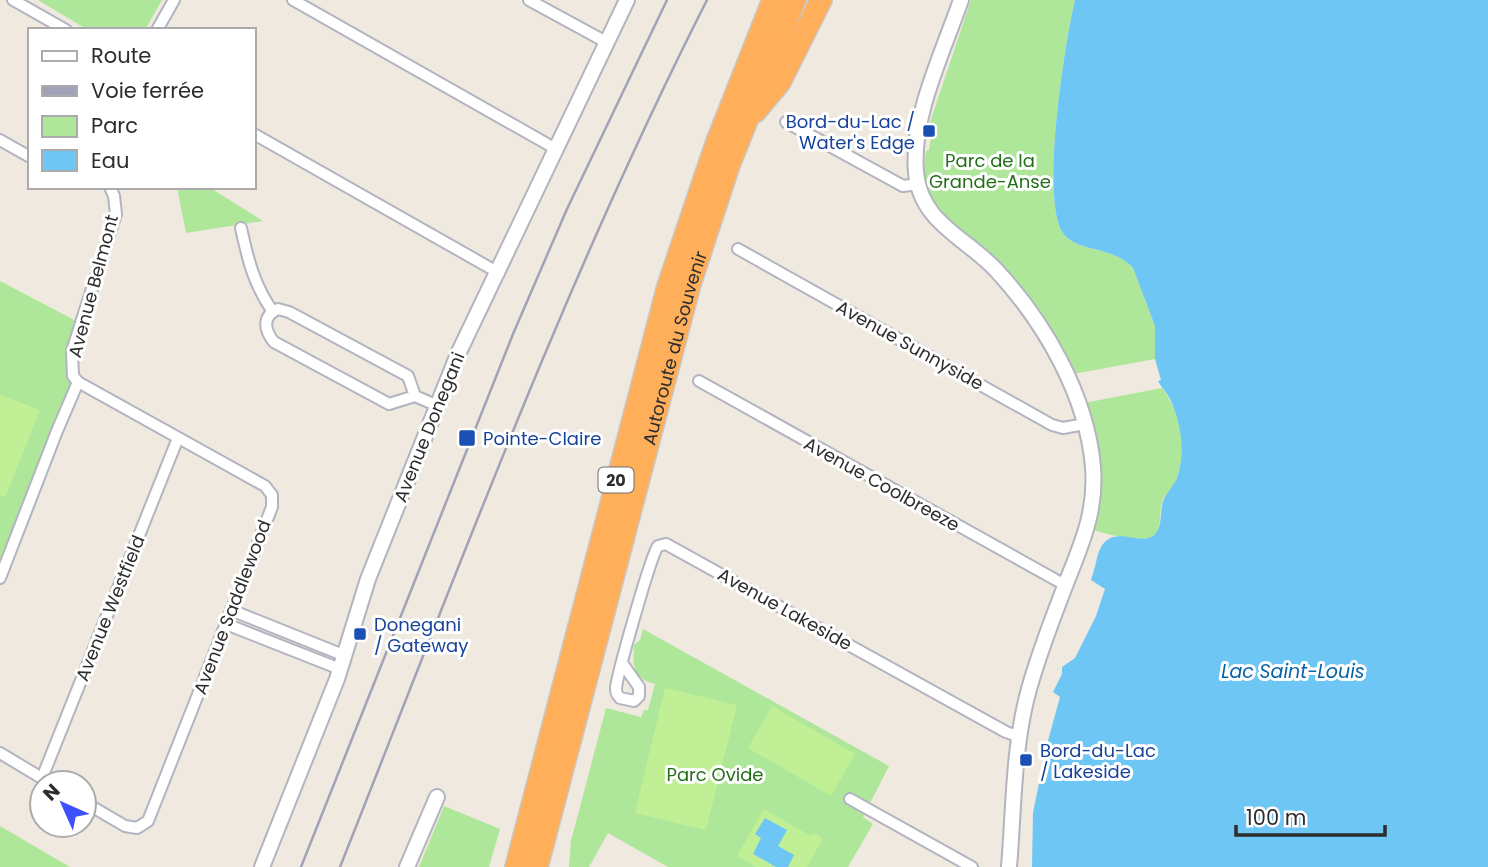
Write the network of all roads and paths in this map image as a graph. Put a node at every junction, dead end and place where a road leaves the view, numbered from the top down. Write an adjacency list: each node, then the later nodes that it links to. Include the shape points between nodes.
1 (13, 0): 10 (street)
2 (174, 0): 11 (street)
3 (293, 0): 17 (street)
4 (529, 0): 12 (street)
5 (627, 0): 12 (street, Avenue Donegani)
6 (772, 0): 46 (highway, Autoroute du Souvenir / 20, via 668,286)
7 (795, 0): 14 (highway, Autoroute du Souvenir / 20)
8 (821, 0): 14 (highway, via 780,82)
9 (961, 0): 19 (street, via 918,128)
10 (62, 28)
11 (158, 28)
12 (606, 42): 17 (street, Avenue Donegani)
13 (786, 122): 19 (street, via 903,186)
14 (744, 124): 47 (highway, Autoroute du Souvenir / 20, via 675,336)
15 (256, 135): 23 (street)
16 (0, 140): 18 (street)
17 (556, 149): 23 (street, Avenue Donegani)
18 (28, 156)
19 (918, 184): 29 (street, via 935,218 995,269 1036,321 1060,363)
20 (111, 189): 26 (street, Avenue Belmont, via 116,214 72,351 73,376)
21 (241, 228): 24 (street, via 250,271)
22 (738, 248): 29 (street, Avenue Sunnyside, via 1052,425)
23 (499, 273): 28 (street, Avenue Donegani)
24 (273, 312): 27 (street, via 289,312 408,376); 27 (street, via 265,326 274,342 389,404)
25 (699, 381): 32 (street, Avenue Coolbreeze)
26 (78, 382): 30 (street, Avenue Saddlewood); 31 (street, Avenue Belmont)
27 (415, 396): 28 (street)
28 (438, 406): 35 (street, Avenue Donegani, via 365,587)
29 (1085, 424): 32 (street, via 1093,488 1083,545)
30 (178, 438): 33 (street, Avenue Saddlewood, via 265,486 272,495 272,507); 39 (street, Avenue Westfield)
31 (0, 578)
32 (1065, 585): 37 (street, via 1030,688)
33 (231, 610): 34 (street, Avenue Saddlewood); 35 (street)
34 (226, 624): 35 (street); 43 (street, Avenue Saddlewood, via 148,821 137,828 125,826)
35 (342, 662): 44 (street, Avenue Donegani)
36 (622, 663): 37 (street, Avenue Lakeside, via 652,556 658,546 666,544)
37 (1020, 737): 49 (street)
38 (0, 753): 40 (street)
39 (51, 769)
40 (28, 770)
41 (437, 797): 45 (street)
42 (850, 799): 48 (street)
43 (98, 810)
44 (262, 867)
45 (407, 867)
46 (516, 867)
47 (537, 867)
48 (972, 867)
49 (1009, 867)

